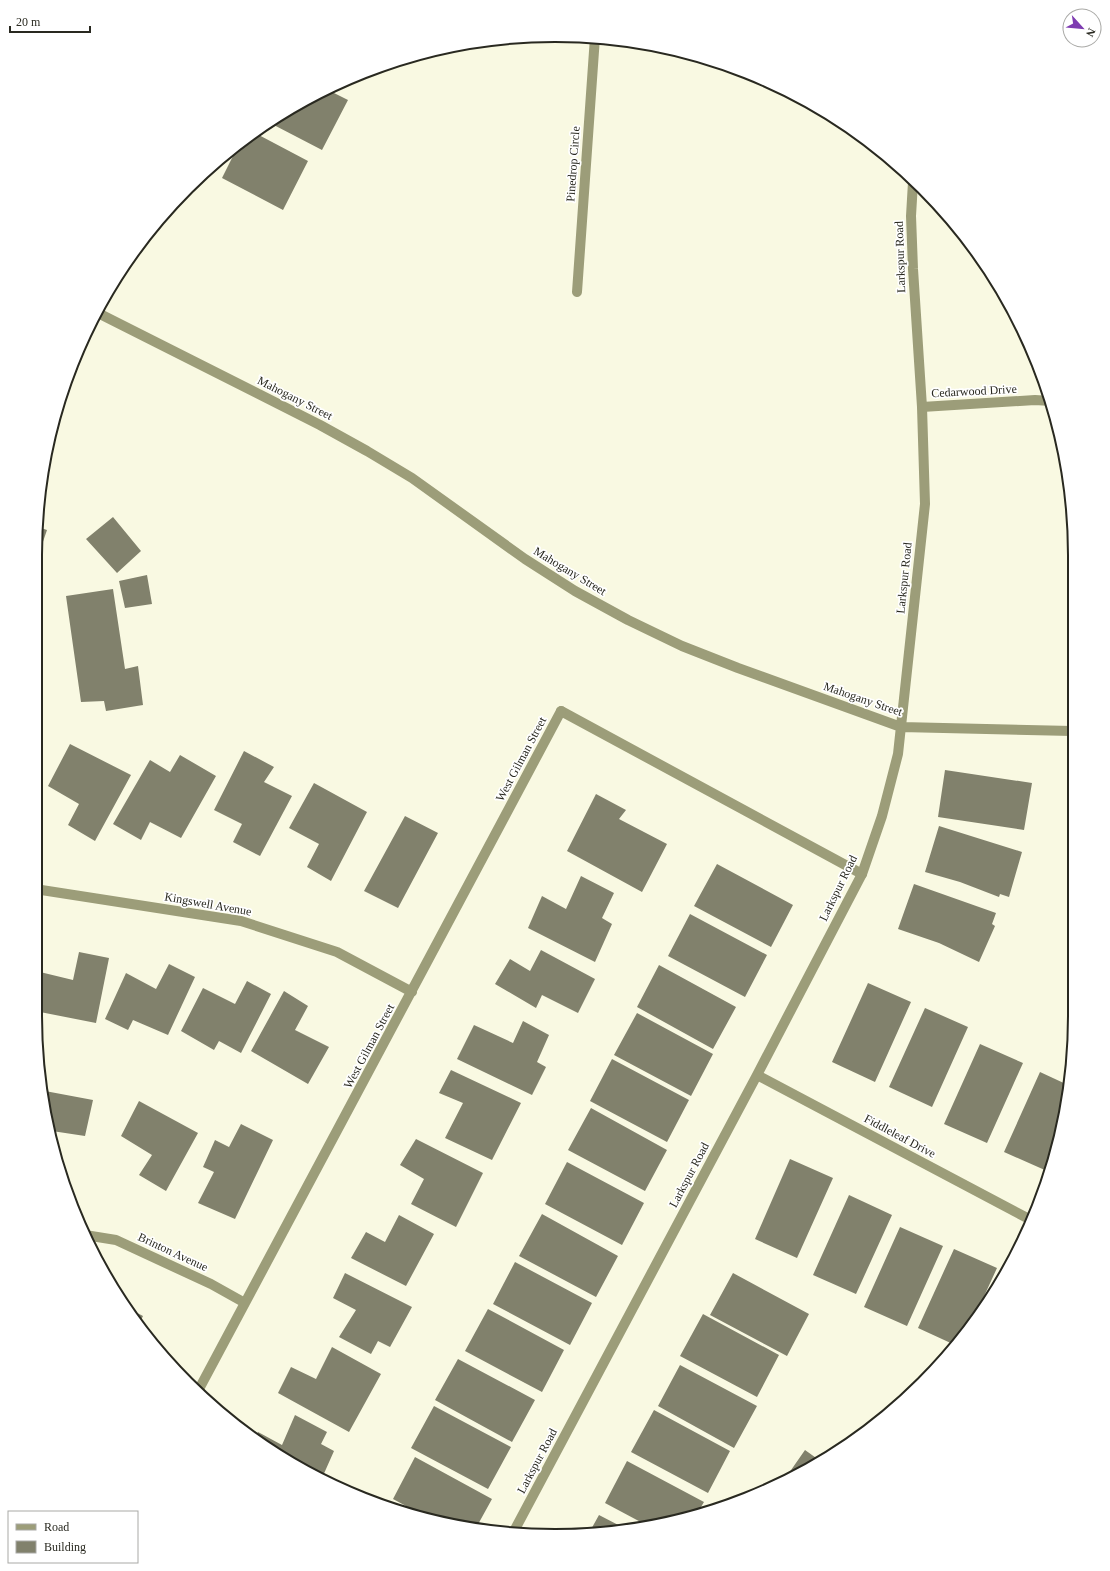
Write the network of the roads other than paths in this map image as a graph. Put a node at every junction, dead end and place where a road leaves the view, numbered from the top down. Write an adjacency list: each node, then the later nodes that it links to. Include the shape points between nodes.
1 (595, 44): 3 (street, Pinedrop Circle)
2 (913, 187): 6 (street, Larkspur Road, via 911,216)
3 (577, 292)
4 (102, 315): 7 (street, Mahogany Street, via 367,451 412,478 524,559 628,620 682,646 738,668)
5 (1044, 401): 6 (street, Cedarwood Drive)
6 (922, 407): 7 (street, Larkspur Road, via 925,504)
7 (901, 727): 8 (street, Mahogany Street); 9 (street, Larkspur Road, via 898,754 882,816)
8 (1068, 731)
9 (862, 874): 11 (street, West Gilman Street, via 561,711); 12 (street, Larkspur Road)
10 (42, 890): 11 (street, Kingswell Avenue, via 241,921 337,952)
11 (412, 992): 15 (street, West Gilman Street)
12 (757, 1075): 13 (street, Fiddleleaf Drive); 17 (street, Larkspur Road)
13 (1026, 1218)
14 (92, 1236): 15 (street, Brinton Avenue, via 116,1240)
15 (246, 1303): 16 (street, West Gilman Street)
16 (200, 1387)
17 (516, 1528)

